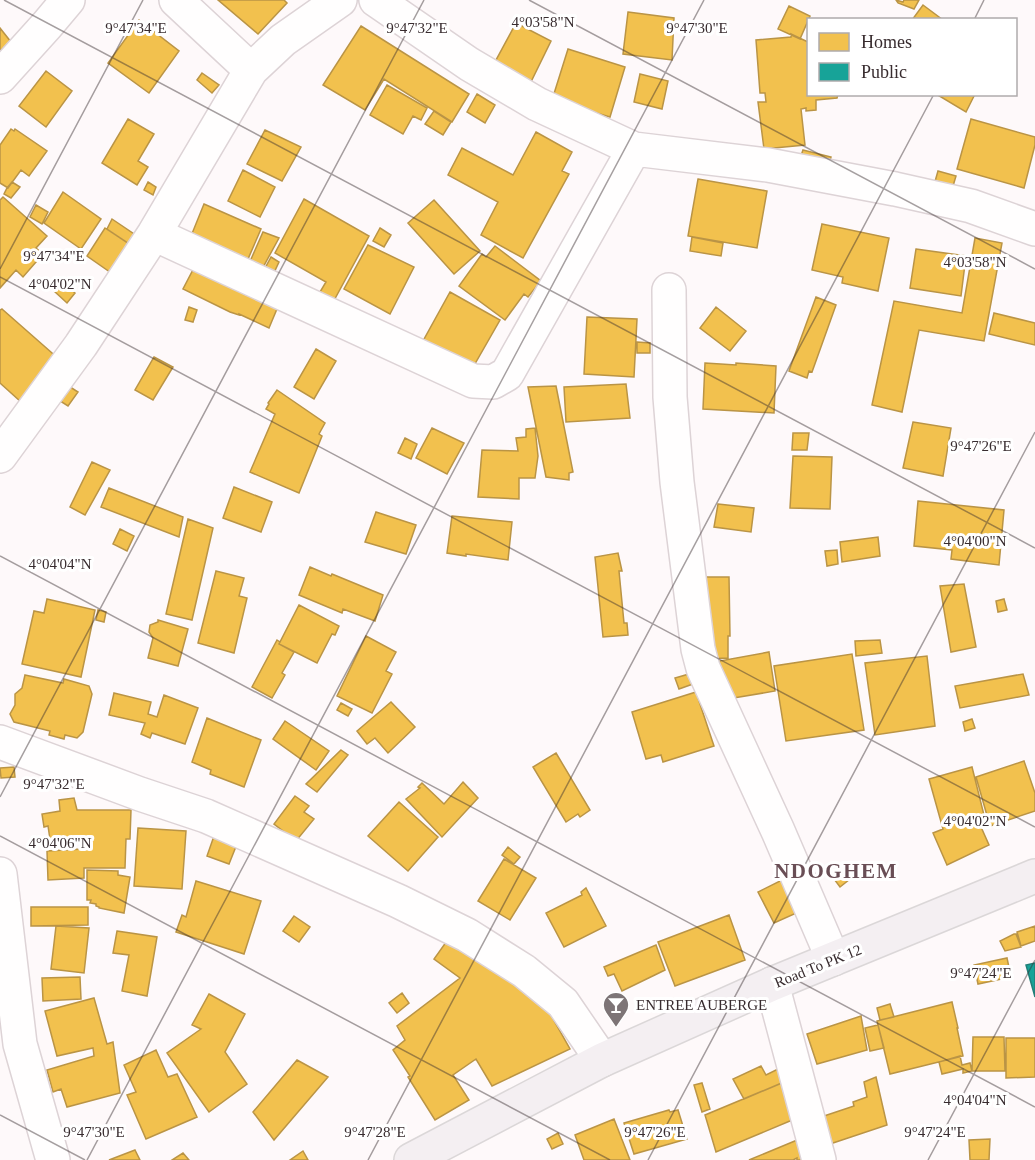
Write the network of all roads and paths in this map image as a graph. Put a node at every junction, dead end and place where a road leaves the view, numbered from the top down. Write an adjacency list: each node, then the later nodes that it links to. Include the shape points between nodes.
1 (68, 0): 6 (street)
2 (176, 0): 5 (street)
3 (340, 0): 5 (street, via 283,40)
4 (376, 0): 7 (street, via 469,64 537,104)
5 (251, 70): 9 (street)
6 (0, 77)
7 (634, 149): 8 (street, via 768,165 895,189 971,206); 9 (street, via 507,375 493,382 473,381)
8 (1035, 229)
9 (154, 234): 11 (street, via 81,345)
10 (669, 290): 15 (street, via 670,397 698,649)
11 (0, 456)
12 (0, 742): 18 (street, via 206,816 467,935 524,971 563,1003)
13 (0, 874): 17 (street)
14 (1035, 876): 15 (main road, Road To PK 12)
15 (833, 959): 16 (main road, Road To PK 12)
16 (772, 984): 18 (main road, Road To PK 12); 21 (street)
17 (10, 1046): 19 (street)
18 (602, 1060): 20 (main road, Road To PK 12)
19 (53, 1160)
20 (411, 1160)
21 (819, 1160)

